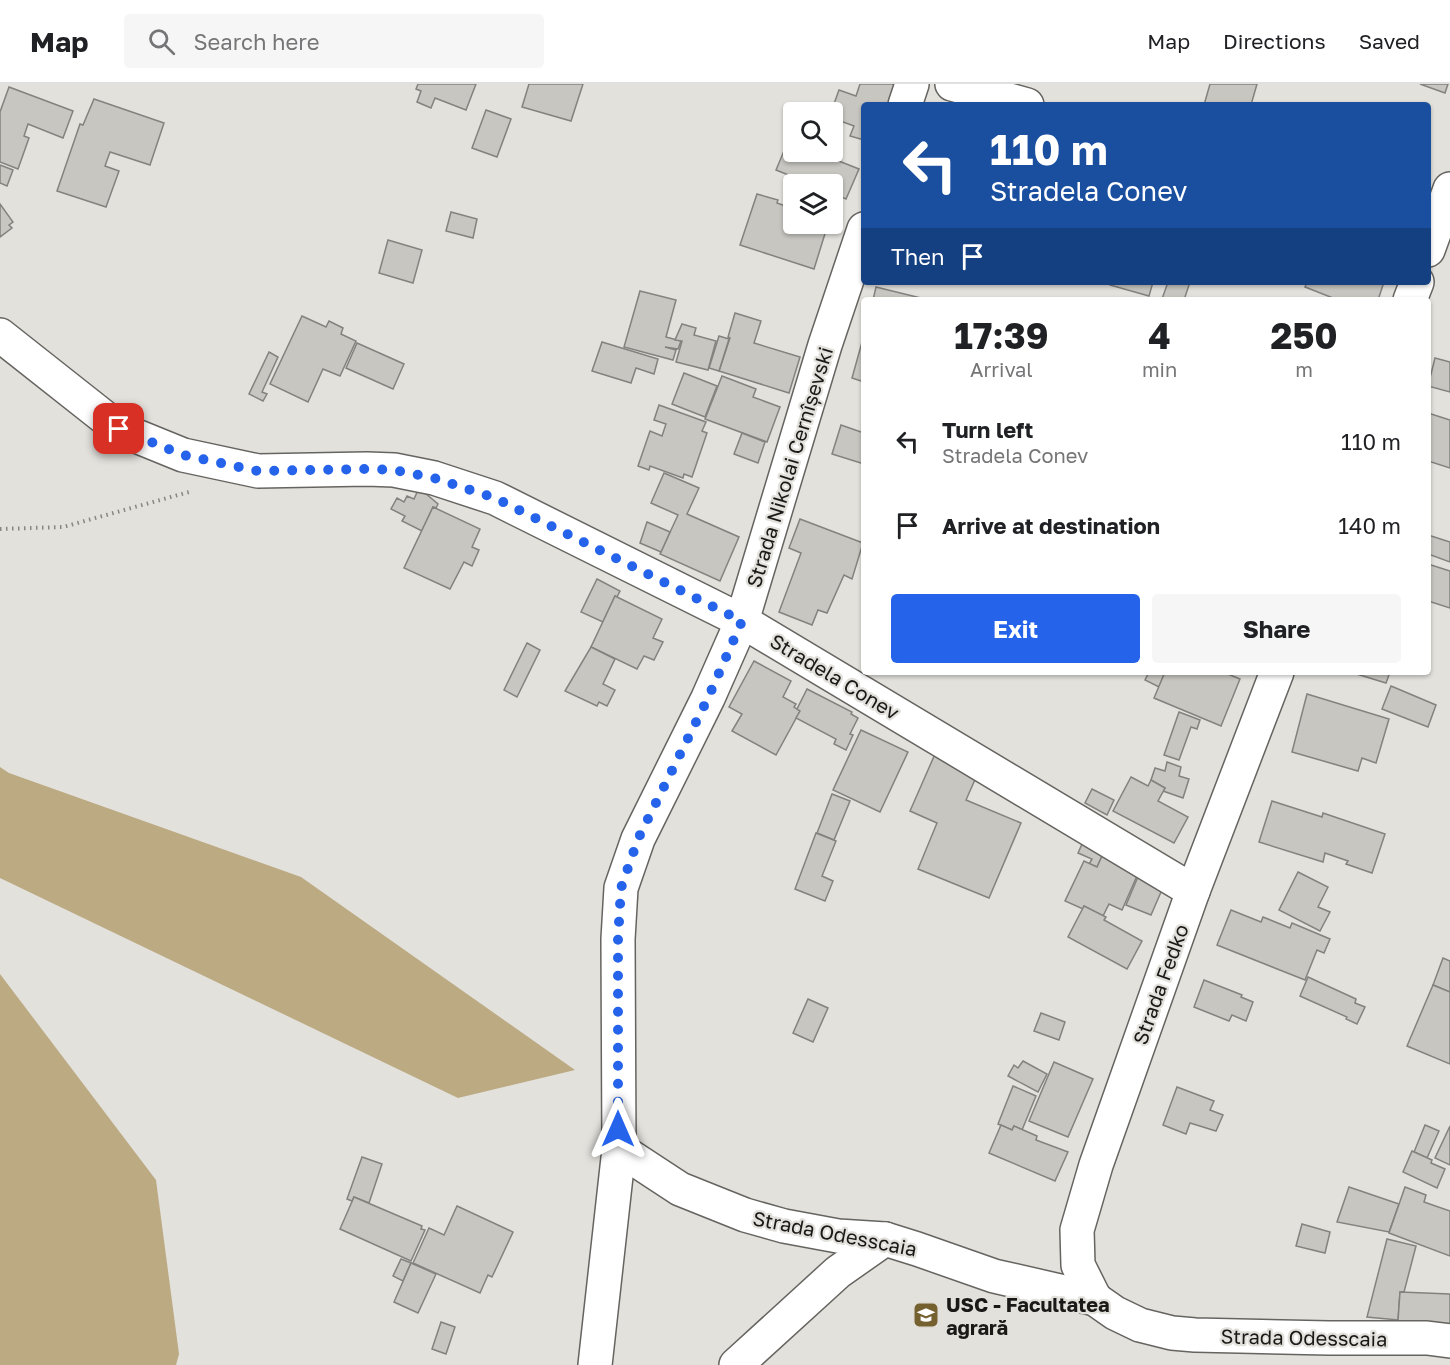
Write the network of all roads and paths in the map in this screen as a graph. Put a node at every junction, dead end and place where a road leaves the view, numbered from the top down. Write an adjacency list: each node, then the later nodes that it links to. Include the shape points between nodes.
1 (912, 84): 3 (street)
2 (952, 84): 4 (street)
3 (906, 102)
4 (1016, 102)
5 (1450, 189): 6 (street)
6 (1431, 230)
7 (861, 238): 11 (street, Strada Nikolai Cernîșevski)
8 (0, 335): 11 (street, Stradela Conev, via 119,429 183,455 258,471 394,470 434,478 495,498)
9 (194, 490): 10 (path, via 63,527)
10 (0, 529)
11 (742, 621): 13 (street, Stradela Conev); 14 (street, Strada Nikolai Cernîșevski, via 638,839 621,888)
12 (1275, 675): 13 (street, Strada Fedko)
13 (1194, 891): 16 (street, Strada Fedko, via 1096,1165 1077,1230 1078,1265)
14 (619, 1149): 15 (street, Strada Odesscaia, via 680,1189 745,1215 837,1236); 18 (street, Strada Nikolai Cernîșevski)
15 (885, 1239): 16 (street, Strada Odesscaia, via 994,1276); 19 (street, via 838,1272)
16 (1095, 1299): 17 (street, Strada Odesscaia, via 1140,1325 1172,1333)
17 (1450, 1341)
18 (595, 1365)
19 (736, 1365)

